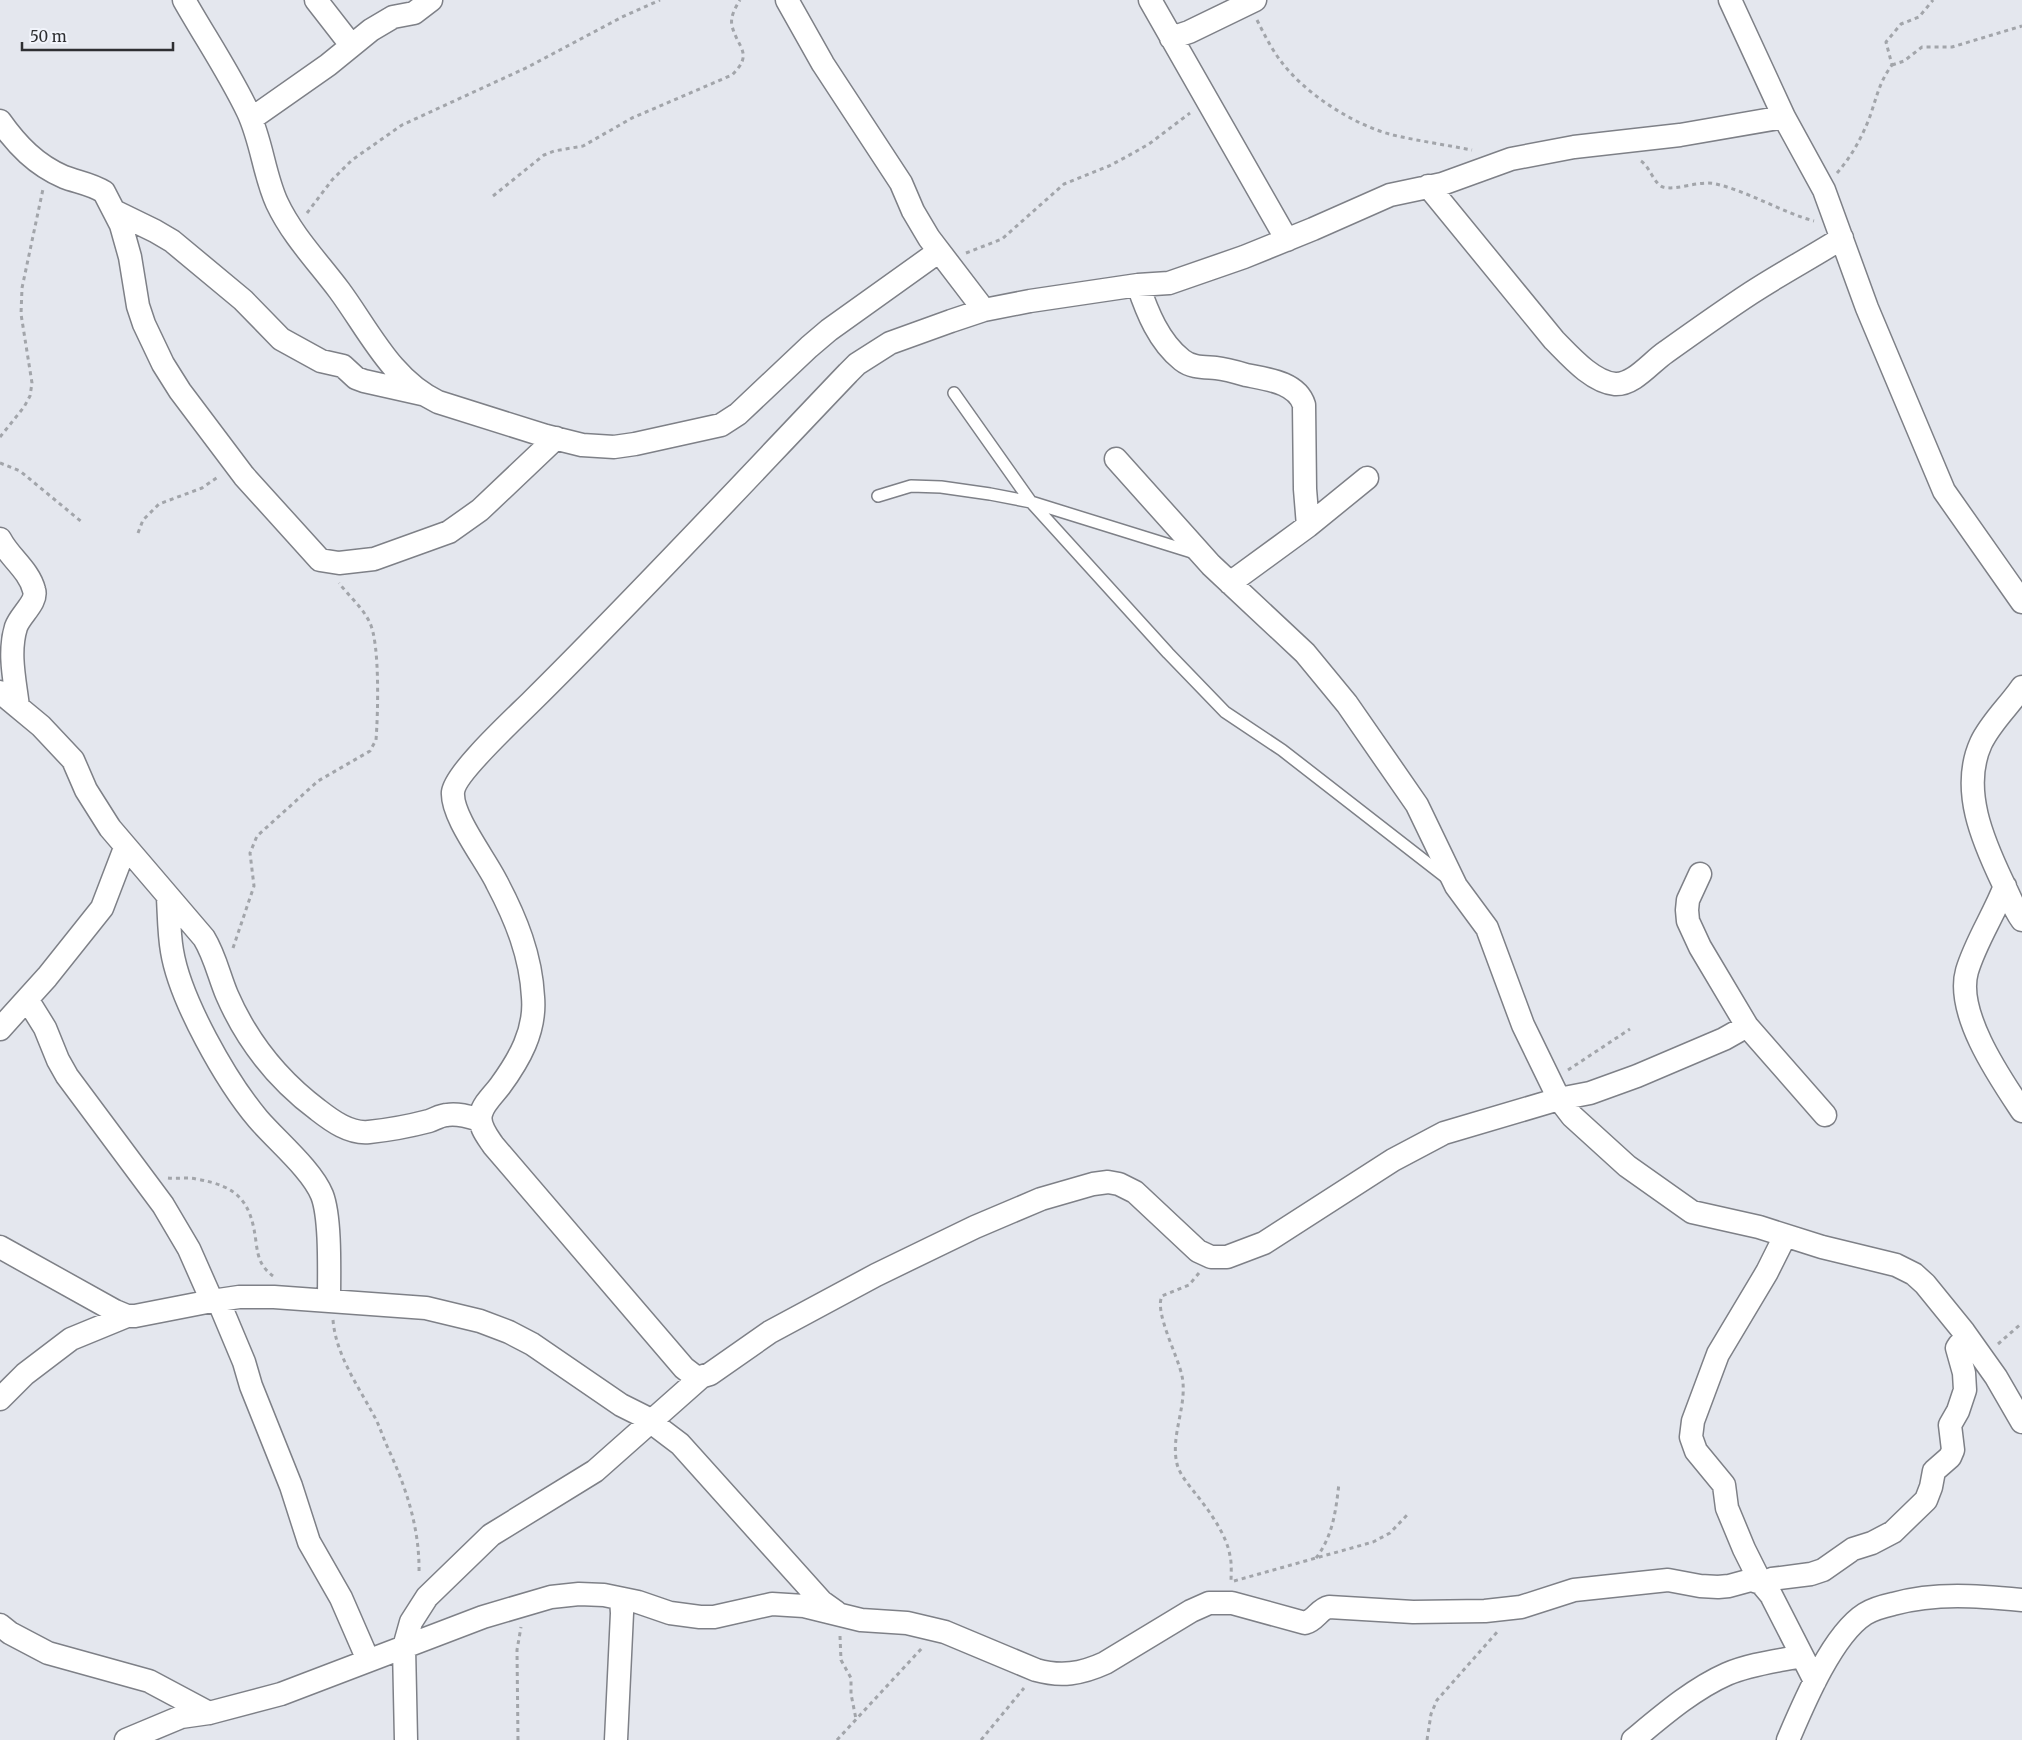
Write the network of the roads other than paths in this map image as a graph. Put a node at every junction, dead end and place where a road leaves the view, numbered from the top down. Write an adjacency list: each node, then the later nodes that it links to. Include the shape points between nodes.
1 (184, 0): 11 (street)
2 (316, 0): 9 (street)
3 (431, 0): 9 (street, via 414,13 393,17)
4 (787, 0): 17 (street, via 823,64 901,183 913,211)
5 (1150, 0): 8 (street)
6 (1730, 0): 10 (street)
7 (1252, 2): 8 (street)
8 (1171, 38): 16 (street)
9 (351, 45): 11 (street)
10 (1784, 116): 13 (street, via 1547,152); 15 (street, via 1823,188)
11 (251, 119): 21 (street, via 273,193 283,215 381,352)
12 (0, 121): 14 (street, via 28,154 51,170 102,190)
13 (1428, 186): 15 (street, via 1554,340 1575,362 1614,384 1634,378 1710,320); 16 (street, via 1390,195)
14 (116, 212): 21 (street, via 172,241 236,293 281,339 321,360 343,366 356,378); 22 (street, via 130,258 138,306 163,364 234,463 320,560 344,563 374,559 449,532 480,510)
15 (1841, 233): 31 (street, via 1867,308 1944,490)
16 (1287, 240): 18 (street, via 1169,283)
17 (941, 256): 19 (street); 22 (street, via 829,330 726,424 614,447 582,445)
18 (1138, 285): 19 (street); 27 (street, via 1147,313 1182,360 1194,366 1280,382 1302,399)
19 (984, 310): 47 (street, via 890,343 857,364 595,639 484,748 454,786 456,808 518,926 528,961 533,997 533,1020 526,1043 481,1112)
20 (954, 393): 26 (lane)
21 (423, 394): 22 (street, via 446,405)
22 (556, 438)
23 (1116, 459): 29 (street)
24 (1367, 478): 27 (street)
25 (878, 496): 26 (lane, via 911,486 941,486)
26 (1031, 502): 29 (lane); 37 (lane, via 1225,712 1282,750)
27 (1308, 526): 30 (street)
28 (0, 539): 34 (street, via 23,569 35,592 34,599 17,623 14,637 13,669)
29 (1202, 555): 30 (street)
30 (1230, 583): 37 (street, via 1305,653 1347,704 1417,805)
31 (2022, 602)
32 (2022, 687): 38 (street, via 1988,731 1977,754 1974,774 1975,808 1980,828)
33 (0, 692): 34 (street)
34 (18, 707): 35 (street, via 73,760 88,794)
35 (125, 848): 39 (street); 41 (street, via 102,908)
36 (1700, 874): 42 (street, via 1688,900 1688,921 1700,948)
37 (1456, 886): 44 (street, via 1487,928 1523,1025)
38 (2005, 886): 40 (street); 45 (street, via 1969,965 1966,990 1979,1041)
39 (168, 898): 47 (street, via 208,945 249,1037 278,1076 323,1114 358,1132 430,1120 446,1114); 51 (street, via 172,951 193,1012 238,1092 321,1193 327,1222)
40 (2022, 920)
41 (27, 998): 43 (street); 50 (street, via 62,1068 151,1188 178,1230)
42 (1747, 1026): 44 (street, via 1724,1039 1590,1093); 46 (street)
43 (0, 1029)
44 (1555, 1090): 48 (street, via 1572,1116 1627,1166 1692,1212); 54 (street, via 1444,1133 1393,1160 1252,1250 1227,1258 1211,1257 1198,1251 1135,1192 1112,1182 1041,1199 876,1275 770,1332)
45 (2022, 1112)
46 (1825, 1115)
47 (480, 1120): 54 (street, via 492,1145 684,1368)
48 (1785, 1236): 53 (street, via 1896,1265 1914,1274); 58 (street, via 1718,1354 1691,1438 1696,1451 1724,1485 1727,1508)
49 (0, 1247): 52 (street)
50 (215, 1300): 51 (street, via 274,1297); 52 (street); 65 (street, via 244,1362 309,1542 341,1598)
51 (330, 1301): 56 (street, via 426,1308 480,1321 532,1344 621,1405)
52 (127, 1316): 55 (street, via 71,1339 25,1374)
53 (1968, 1338): 57 (street); 58 (street, via 1957,1348 1965,1390 1950,1426 1954,1450 1934,1471 1926,1500 1893,1532 1853,1549 1823,1570)
54 (700, 1378): 56 (street)
55 (0, 1399)
56 (651, 1421): 61 (street, via 691,1455 822,1602); 63 (street, via 595,1471 503,1528 477,1548 427,1597 411,1622)
57 (2022, 1422)
58 (1761, 1584): 61 (street, via 1751,1580 1730,1586 1700,1586 1668,1580 1574,1590 1521,1606 1485,1611 1324,1608 1312,1620 1305,1622 1232,1593 1205,1604 1105,1663 1072,1675 1040,1672 945,1632 907,1623 861,1620); 64 (street, via 1771,1595)
59 (622, 1599): 61 (street, via 670,1613 700,1617 782,1603); 63 (street, via 579,1594 551,1597 483,1617); 70 (street)
60 (2022, 1600): 66 (street, via 1944,1595 1919,1597 1879,1608 1864,1615 1851,1627)
61 (839, 1614)
62 (0, 1625): 67 (street, via 48,1653 150,1681)
63 (404, 1647): 65 (street); 69 (street)
64 (1802, 1656): 66 (street); 71 (street, via 1726,1674 1684,1700)
65 (368, 1660): 67 (street, via 281,1694)
66 (1815, 1681): 72 (street)
67 (209, 1713): 68 (street, via 181,1717)
68 (126, 1740)
69 (406, 1740)
70 (616, 1740)
71 (1633, 1740)
72 (1788, 1740)

